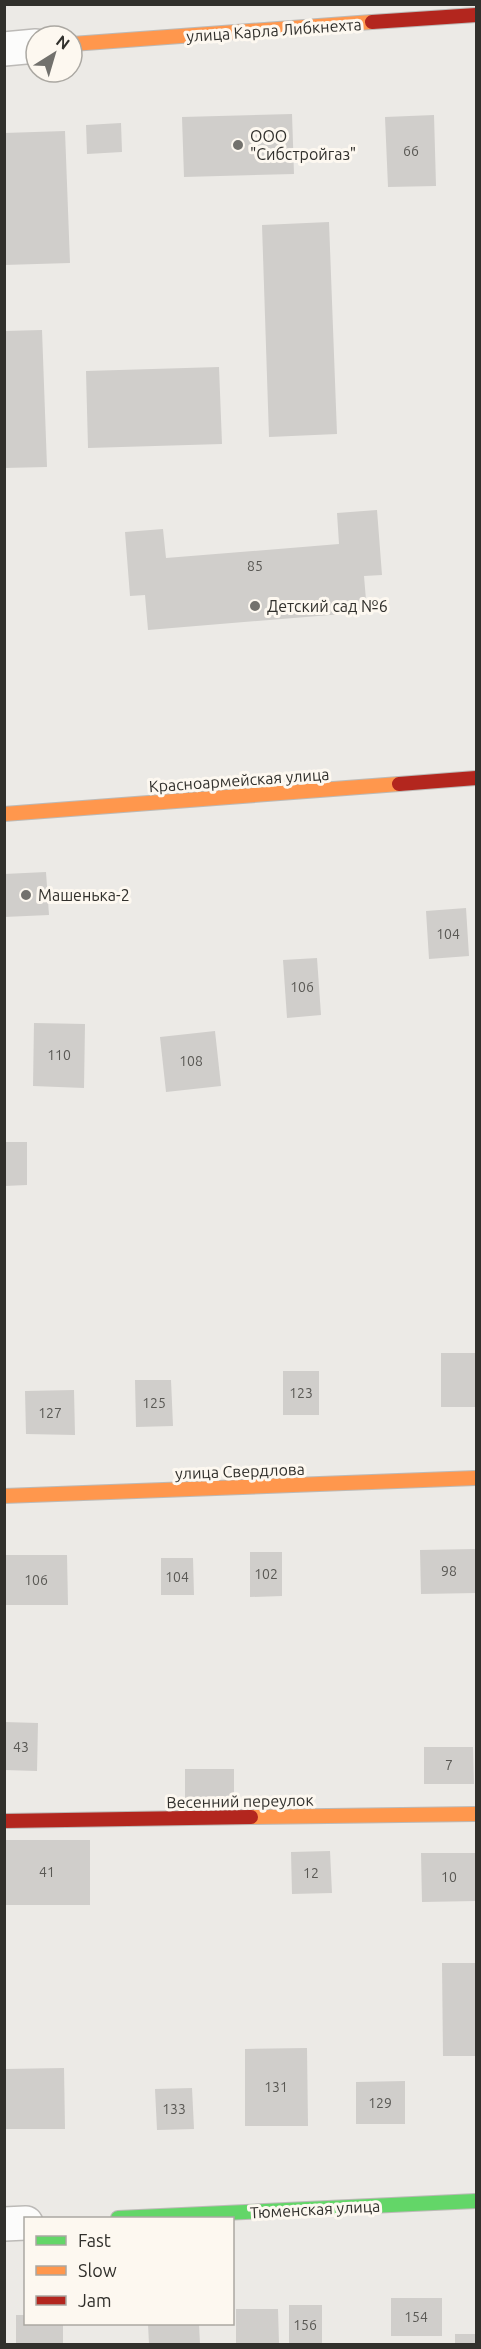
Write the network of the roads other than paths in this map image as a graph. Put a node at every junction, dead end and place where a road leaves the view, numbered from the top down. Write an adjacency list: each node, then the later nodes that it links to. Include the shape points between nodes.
1 (477, 15): 2 (street, улица Карла Либкнехта)
2 (84, 43)
3 (24, 47): 4 (street)
4 (4, 49)
5 (477, 778): 6 (street, Красноармейская улица)
6 (4, 814)
7 (477, 1478): 8 (street, улица Свердлова)
8 (4, 1496)
9 (477, 1814): 10 (street, Весенний переулок)
10 (4, 1821)
11 (477, 2201): 12 (street, Тюменская улица)
12 (139, 2217)
13 (24, 2223): 14 (street)
14 (4, 2224)

